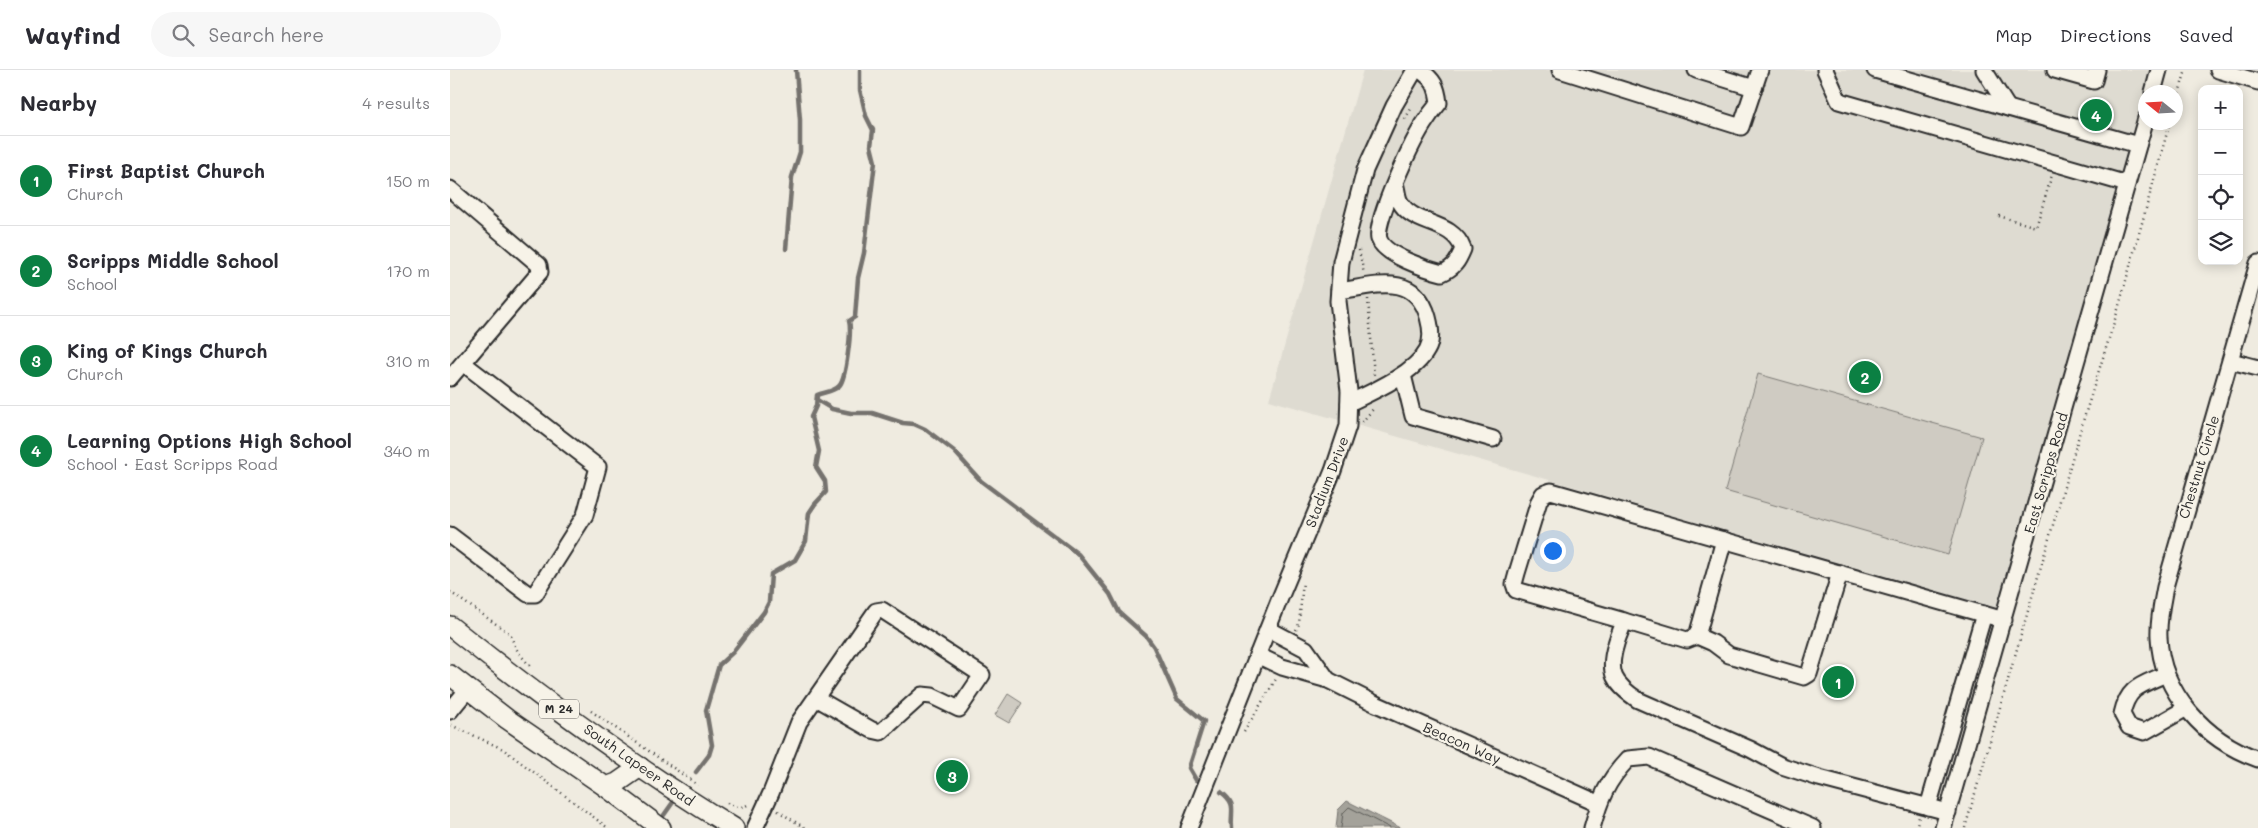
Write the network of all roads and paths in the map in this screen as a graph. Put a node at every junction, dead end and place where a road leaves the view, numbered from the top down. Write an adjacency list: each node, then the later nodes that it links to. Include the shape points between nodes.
1 (1415, 70): 28 (street, Stadium Drive, via 1394,106 1365,170 1341,262)
2 (1420, 70): 23 (street, via 1433,79 1439,103 1423,125)
3 (1560, 70): 17 (street, via 1741,127)
4 (1696, 70): 17 (street)
5 (1760, 70): 17 (street)
6 (1825, 70): 24 (street, via 1839,102)
7 (1875, 70): 18 (street)
8 (1984, 70): 18 (street)
9 (2055, 70): 10 (street, via 2094,81)
10 (2097, 70)
11 (2159, 70): 15 (street)
12 (2186, 70): 16 (path)
13 (2218, 70): 14 (street)
14 (2258, 82)
15 (2155, 85)
16 (2181, 85)
17 (1754, 88)
18 (2008, 108): 21 (street)
19 (2142, 130): 21 (street, East Scripps Road)
20 (2168, 130): 75 (path)
21 (2138, 145): 24 (street, East Scripps Road)
22 (2053, 172): 26 (path, via 2036,227)
23 (1395, 182): 23 (street, via 1379,226 1379,238 1384,247 1431,270 1442,273 1450,269 1463,250 1460,239 1414,216 1400,202)
24 (2127, 184): 41 (street, East Scripps Road)
25 (450, 189): 30 (street, via 539,265 540,272)
26 (1998, 216)
27 (2258, 263): 29 (street, Chestnut Circle)
28 (1339, 291): 32 (street, via 1388,284 1411,289 1425,306 1432,331 1427,350); 34 (street, Stadium Drive)
29 (2231, 361): 31 (street); 48 (street, Chestnut Circle, via 2165,587 2159,638)
30 (463, 363): 33 (street); 36 (street, via 598,467 585,515 535,594 528,594)
31 (2258, 368)
32 (1403, 375): 34 (street); 35 (street, via 1413,416)
33 (450, 378)
34 (1348, 403): 44 (street, Stadium Drive, via 1348,426 1333,472)
35 (1493, 439)
36 (450, 535)
37 (1724, 540): 38 (street); 42 (street, via 1551,491 1543,494 1517,573 1516,590); 45 (street)
38 (1840, 573): 40 (street); 45 (street, via 1809,674 1804,677 1729,655 1713,642)
39 (450, 592): 47 (path, via 509,633 518,652)
40 (1984, 614): 41 (street); 64 (street)
41 (2004, 620): 65 (street, East Scripps Road)
42 (1624, 621): 45 (street, via 1687,640); 64 (street, via 1611,667 1622,689 1638,700 1782,766)
43 (450, 626): 58 (main road, South Lapeer Road / M 24, via 506,671)
44 (1268, 629): 46 (street, Stadium Drive); 50 (street, Beacon Way, via 1306,649)
45 (1697, 636)
46 (1257, 655): 50 (street, Beacon Way, via 1282,667); 71 (street, Stadium Drive)
47 (534, 670)
48 (2166, 674): 53 (street, Chestnut Circle); 53 (street, via 2136,688 2125,699 2122,714 2129,727 2144,732)
49 (450, 676): 51 (main road, M 24)
50 (1328, 680): 62 (street, Beacon Way)
51 (468, 689): 55 (street); 59 (main road, M 24)
52 (816, 698): 52 (street, via 879,609 982,675 959,709 932,696 922,695 882,732 872,730); 63 (street, via 795,729)
53 (2185, 709): 57 (street, Chestnut Circle, via 2228,744)
54 (588, 710): 60 (path)
55 (450, 711)
56 (450, 724): 66 (path, via 503,749)
57 (2258, 759)
58 (640, 767): 59 (main road); 60 (main road, South Lapeer Road / M 24)
59 (606, 787): 67 (main road, M 24)
60 (687, 792): 68 (main road, South Lapeer Road / M 24)
61 (722, 801): 63 (path, via 736,807 746,806 754,799)
62 (1598, 803): 72 (street); 73 (street, via 1612,776 1628,759 1649,757)
63 (766, 804): 69 (street); 70 (path)
64 (1928, 807): 65 (street)
65 (1948, 812): 74 (street, East Scripps Road)
66 (608, 828)
67 (661, 828)
68 (733, 828)
69 (755, 828)
70 (805, 828)
71 (1189, 828)
72 (1592, 828)
73 (1813, 828)
74 (1943, 828)
75 (1965, 828)

